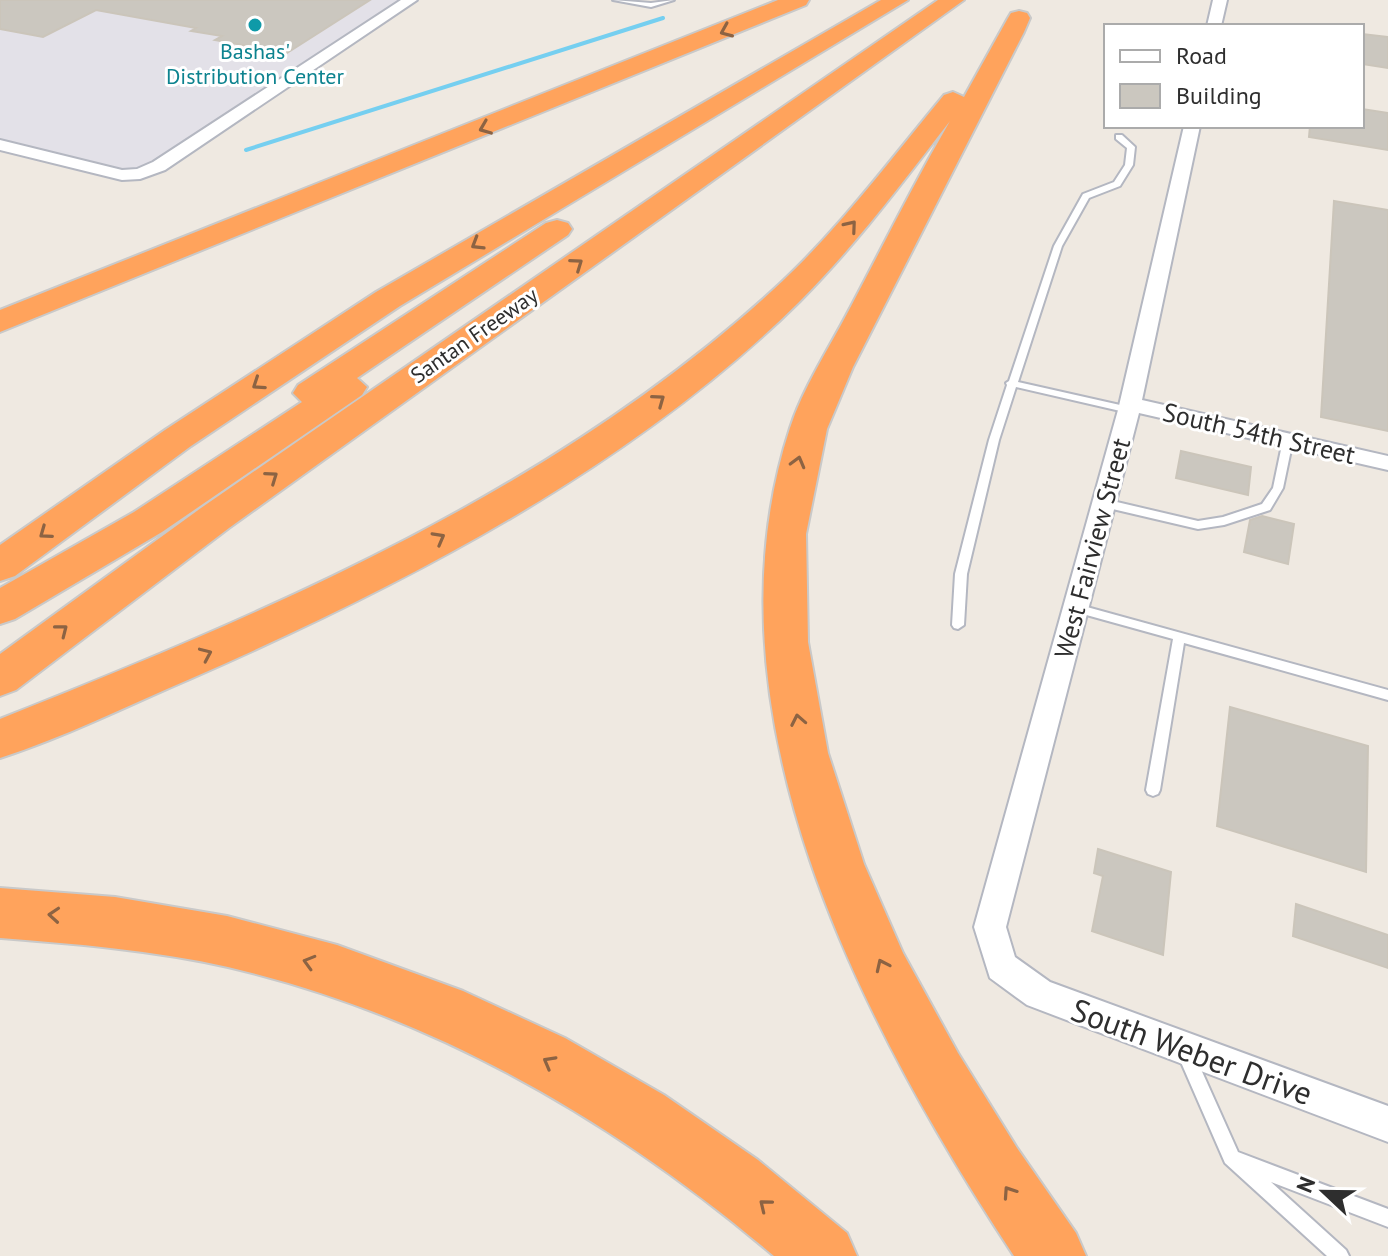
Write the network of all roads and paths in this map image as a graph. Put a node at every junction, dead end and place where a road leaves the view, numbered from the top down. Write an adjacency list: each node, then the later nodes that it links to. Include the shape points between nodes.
1 (410, 0): 13 (street, via 140,174 122,175)
2 (616, 0): 3 (lane, via 651,5)
3 (671, 0)
4 (798, 0): 14 (highway, one-way to 14)
5 (932, 0): 22 (highway)
6 (953, 0): 29 (highway, Santan Freeway, one-way to 6, via 215,518)
7 (1220, 0): 10 (street)
8 (891, 4): 22 (highway); 23 (highway, one-way to 23, via 388,299 178,438)
9 (1027, 9): 31 (highway, one-way to 9, via 281,619 435,540 536,482 668,393 751,327 816,265); 40 (highway, one-way to 9, via 945,1087 852,897 802,743 784,606 788,513 809,427 961,126)
10 (1214, 24)
11 (1192, 128): 18 (street, West Fairview Street)
12 (1119, 137): 17 (lane, via 1131,147 1129,165 1117,184 1086,196 1058,246)
13 (0, 145)
14 (412, 157): 15 (highway); 16 (highway)
15 (0, 322)
16 (0, 347)
17 (1011, 383): 18 (lane); 27 (lane, via 961,574)
18 (1129, 407): 19 (street, South 54th Street); 21 (street, West Fairview Street)
19 (1288, 440): 20 (street, South 54th Street); 21 (lane, via 1278,488 1266,507 1198,525)
20 (1388, 463)
21 (1104, 503): 26 (street, West Fairview Street)
22 (140, 517): 24 (highway); 25 (highway)
23 (0, 566)
24 (0, 587)
25 (0, 608)
26 (1076, 608): 28 (lane); 34 (street, West Fairview Street, via 990,927)
27 (958, 625)
28 (1179, 637): 30 (lane); 32 (lane)
29 (0, 678)
30 (1388, 695)
31 (0, 739)
32 (1153, 790)
33 (0, 913): 39 (highway, one-way to 33, via 725,1174 638,1113 512,1042 413,997 338,970 209,935)
34 (1002, 967): 35 (street, South Weber Drive, via 1039,994)
35 (1183, 1047): 36 (street, South Weber Drive); 37 (lane)
36 (1388, 1124)
37 (1231, 1157): 38 (lane); 41 (lane)
38 (1388, 1218)
39 (824, 1256)
40 (1053, 1256)
41 (1340, 1256)

